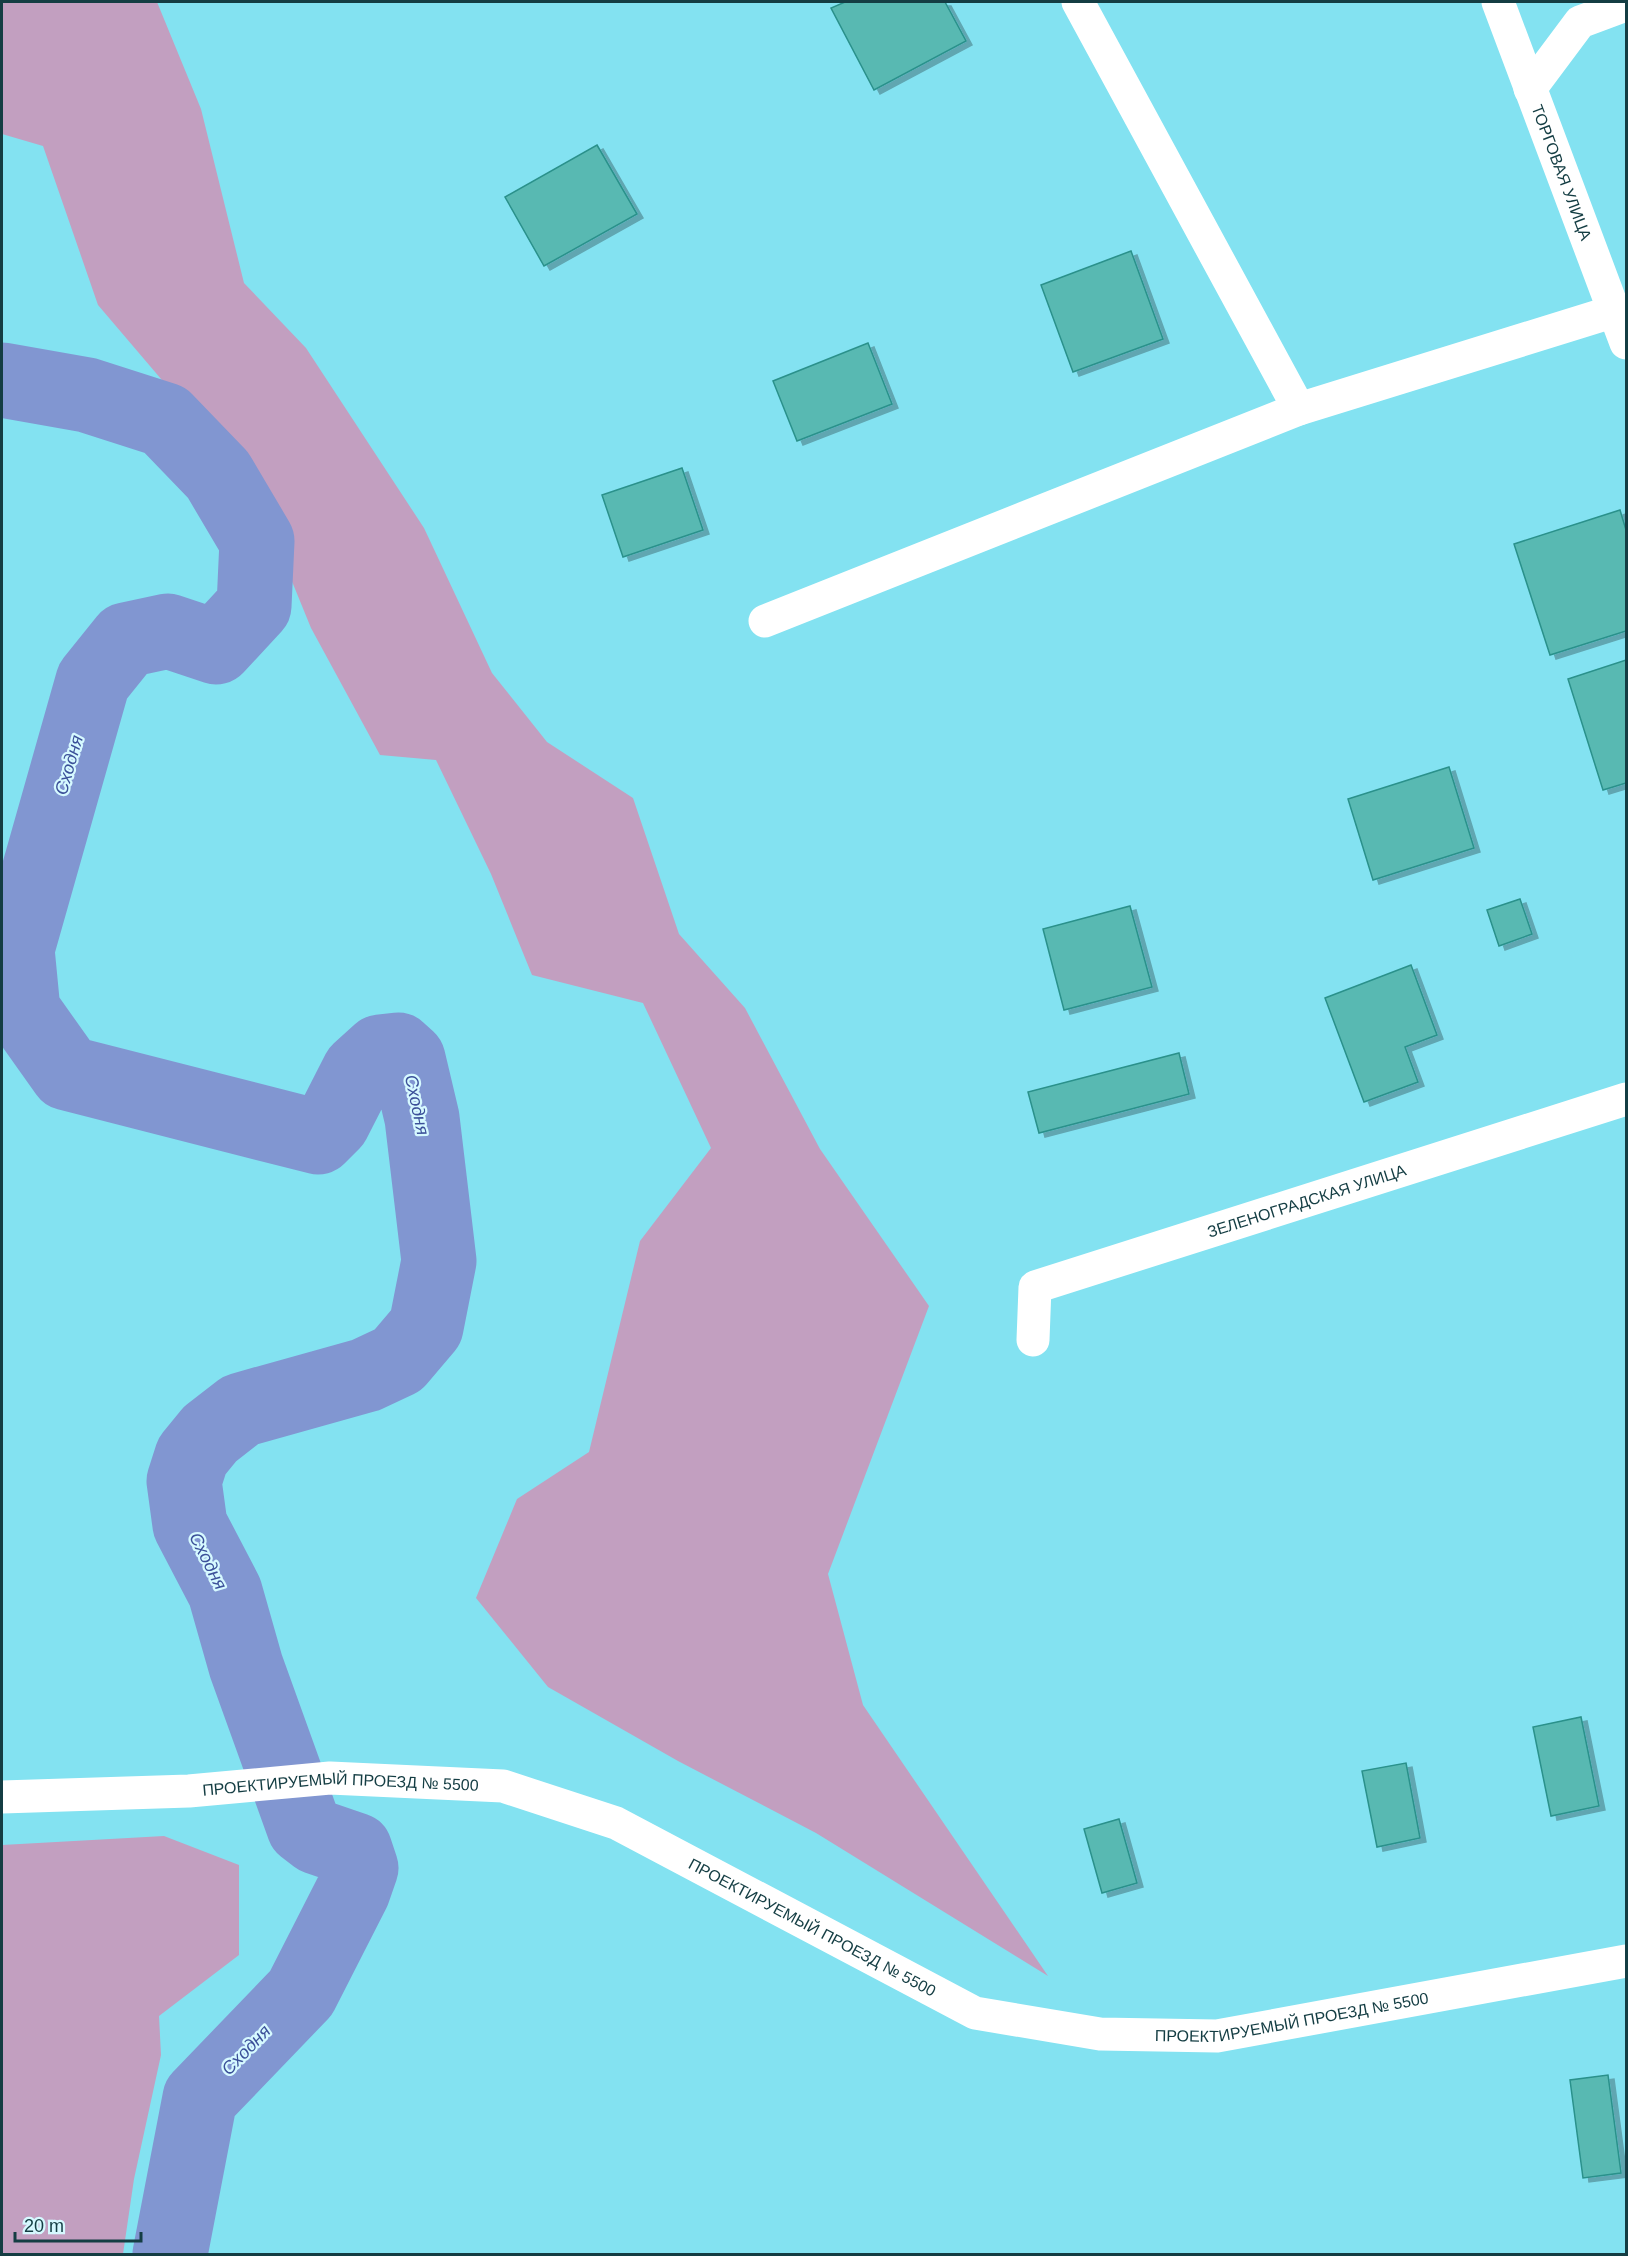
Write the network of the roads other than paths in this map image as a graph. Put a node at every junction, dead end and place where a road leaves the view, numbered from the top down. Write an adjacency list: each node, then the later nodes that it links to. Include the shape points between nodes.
1 (1078, 2): 7 (street)
2 (1497, 2): 4 (street, ТОРГОВАЯ УЛИЦА)
3 (1626, 5): 4 (street, via 1580,22)
4 (1530, 89): 5 (street, ТОРГОВАЯ УЛИЦА)
5 (1616, 311): 6 (street, ТОРГОВАЯ УЛИЦА); 7 (street)
6 (1626, 343)
7 (1299, 410): 8 (street)
8 (765, 621)
9 (1626, 1099): 10 (street, ЗЕЛЕНОГРАДСКАЯ УЛИЦА, via 1035,1287)
10 (1033, 1340)
11 (2, 1797): 12 (street, ПРОЕКТИРУЕМЫЙ ПРОЕЗД № 5500, via 189,1791 330,1778 503,1786 604,1819 975,2013 1100,2034 1217,2036)
12 (1626, 1960)

